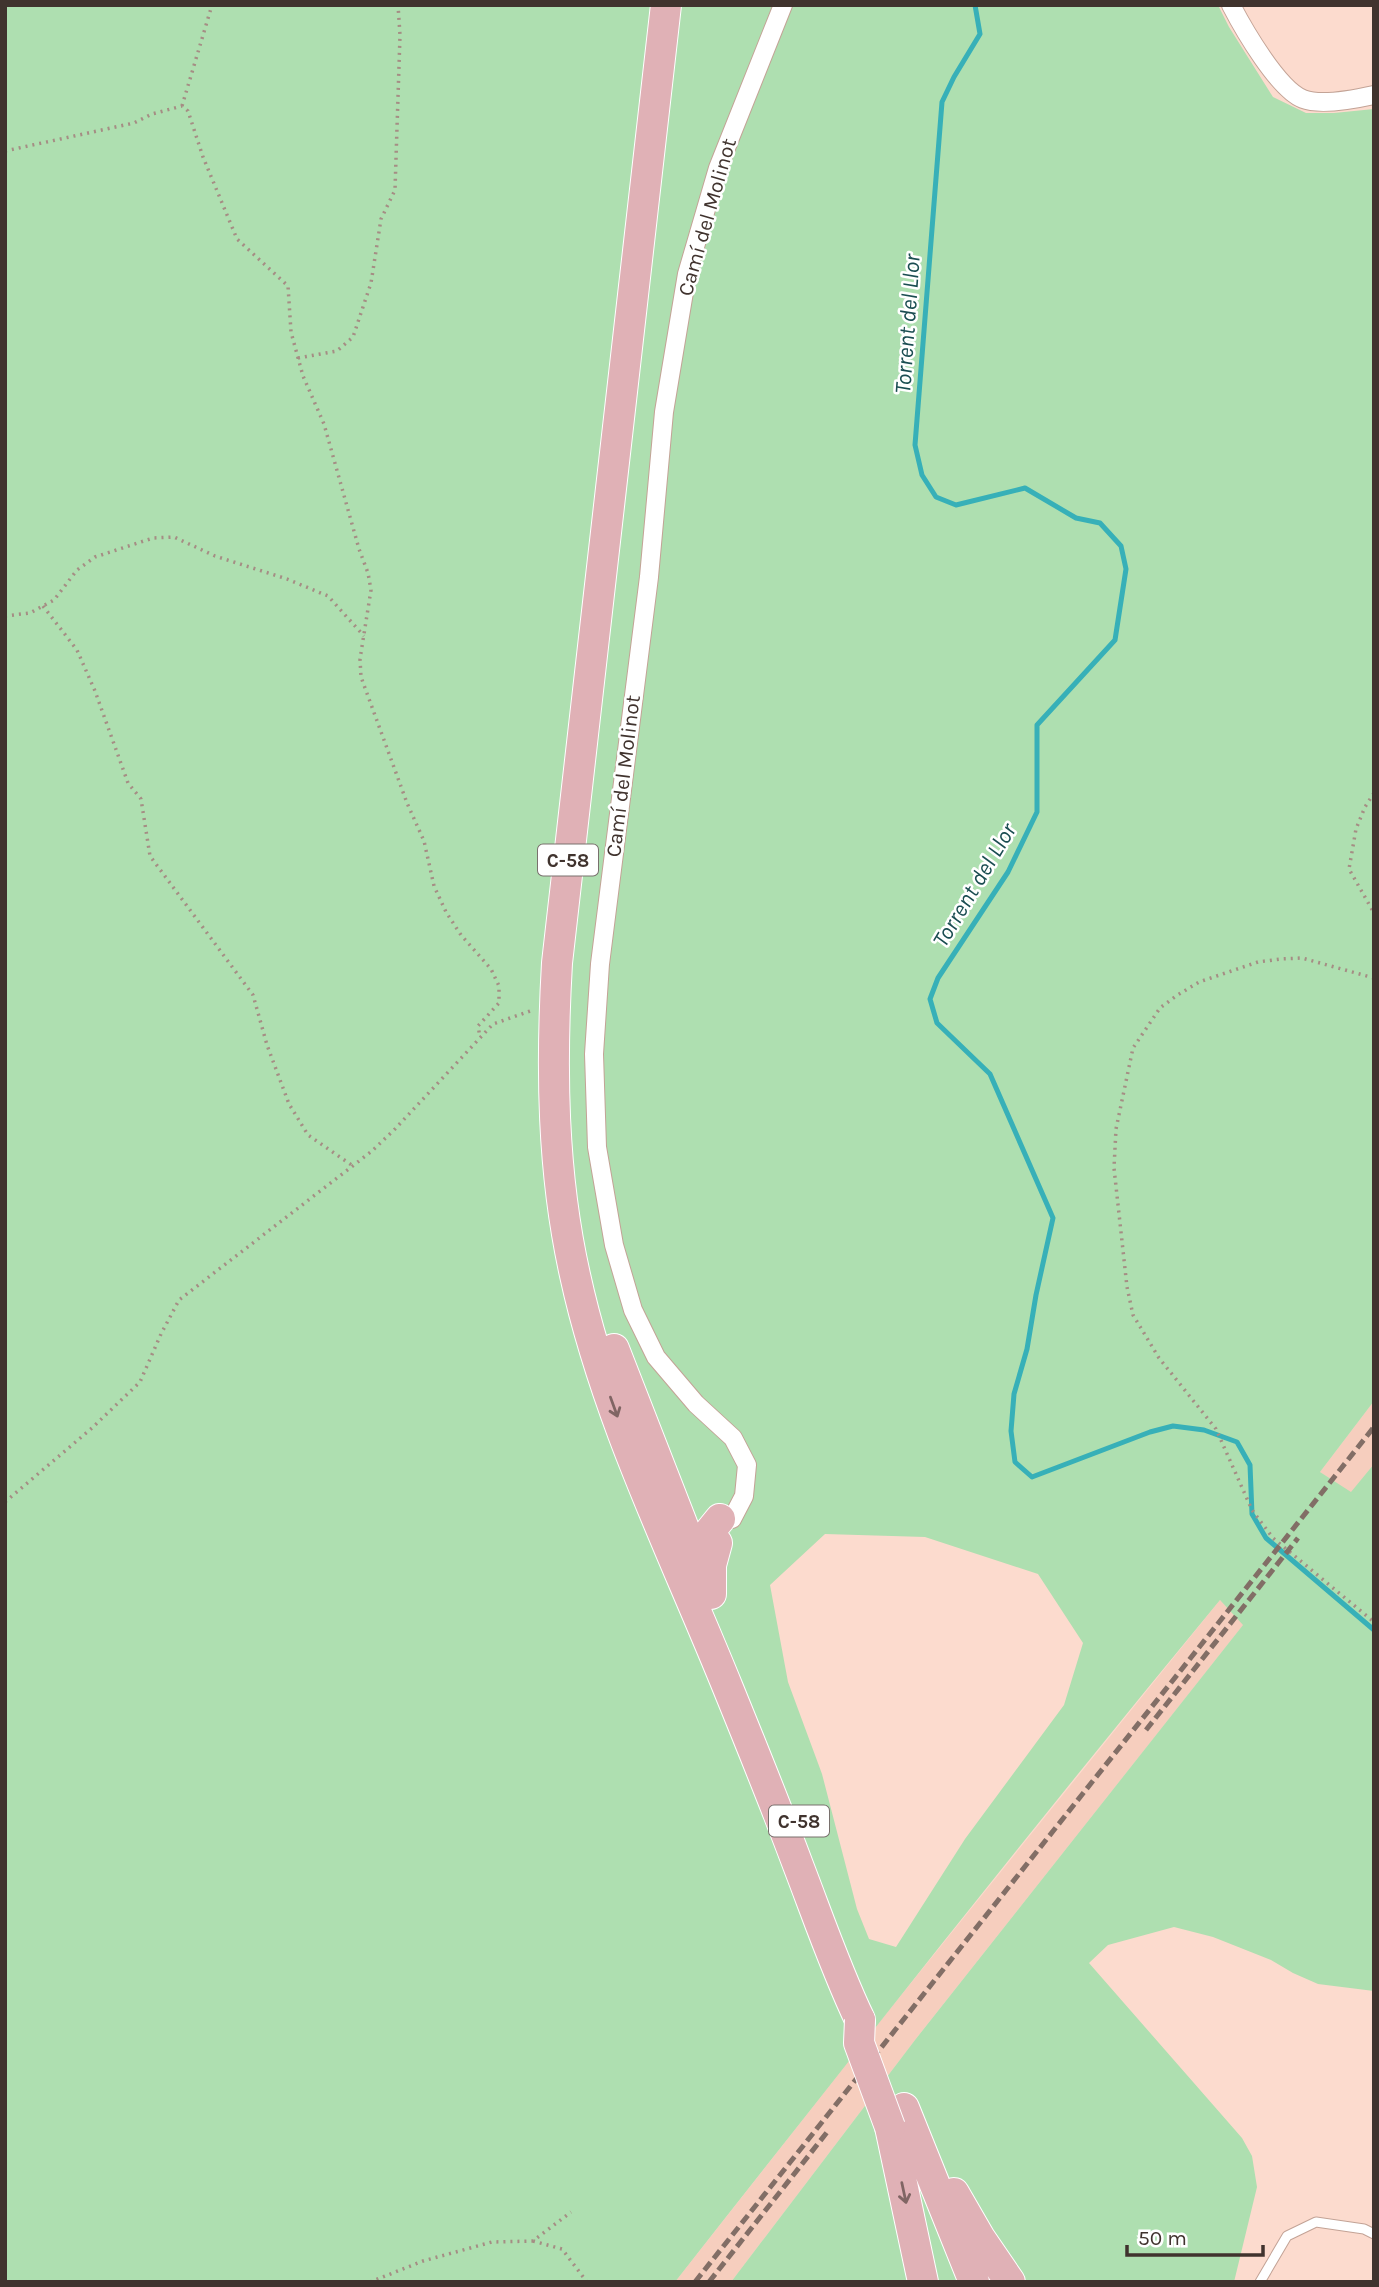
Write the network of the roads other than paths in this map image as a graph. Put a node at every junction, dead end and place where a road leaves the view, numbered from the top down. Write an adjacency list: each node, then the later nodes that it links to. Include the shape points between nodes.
1 (666, 5): 10 (main road, C-58, one-way to 10, via 562,909 554,1008 555,1128 559,1185 580,1297 613,1405)
2 (681, 5): 6 (main road, C-58, via 569,1008 570,1127 583,1239 614,1346)
3 (783, 5): 7 (street, Camí del Molinot, via 718,168 687,274 664,412 649,577 600,964 594,1054 597,1147 614,1245 633,1310 656,1357 733,1438 747,1465 744,1496)
4 (1231, 5): 5 (street, via 1280,83 1304,100 1326,102)
5 (1374, 95)
6 (651, 1446): 7 (main road, via 695,1516); 8 (main road, C-58)
7 (726, 1519): 8 (main road, via 704,1539); 9 (main road, via 713,1552)
8 (694, 1556): 9 (main road, C-58); 10 (main road, via 694,1577 722,1654)
9 (711, 1594): 11 (main road, C-58, via 831,1906 846,1953)
10 (729, 1689): 11 (main road, C-58)
11 (839, 1974): 12 (main road, C-58, via 860,2021 877,2038)
12 (903, 2123): 14 (main road, one-way to 14); 15 (main road, C-58); 16 (main road, via 941,2171)
13 (1374, 2234): 17 (lane, via 1316,2222 1287,2236)
14 (923, 2282)
15 (974, 2282)
16 (1010, 2282)
17 (1260, 2282)

